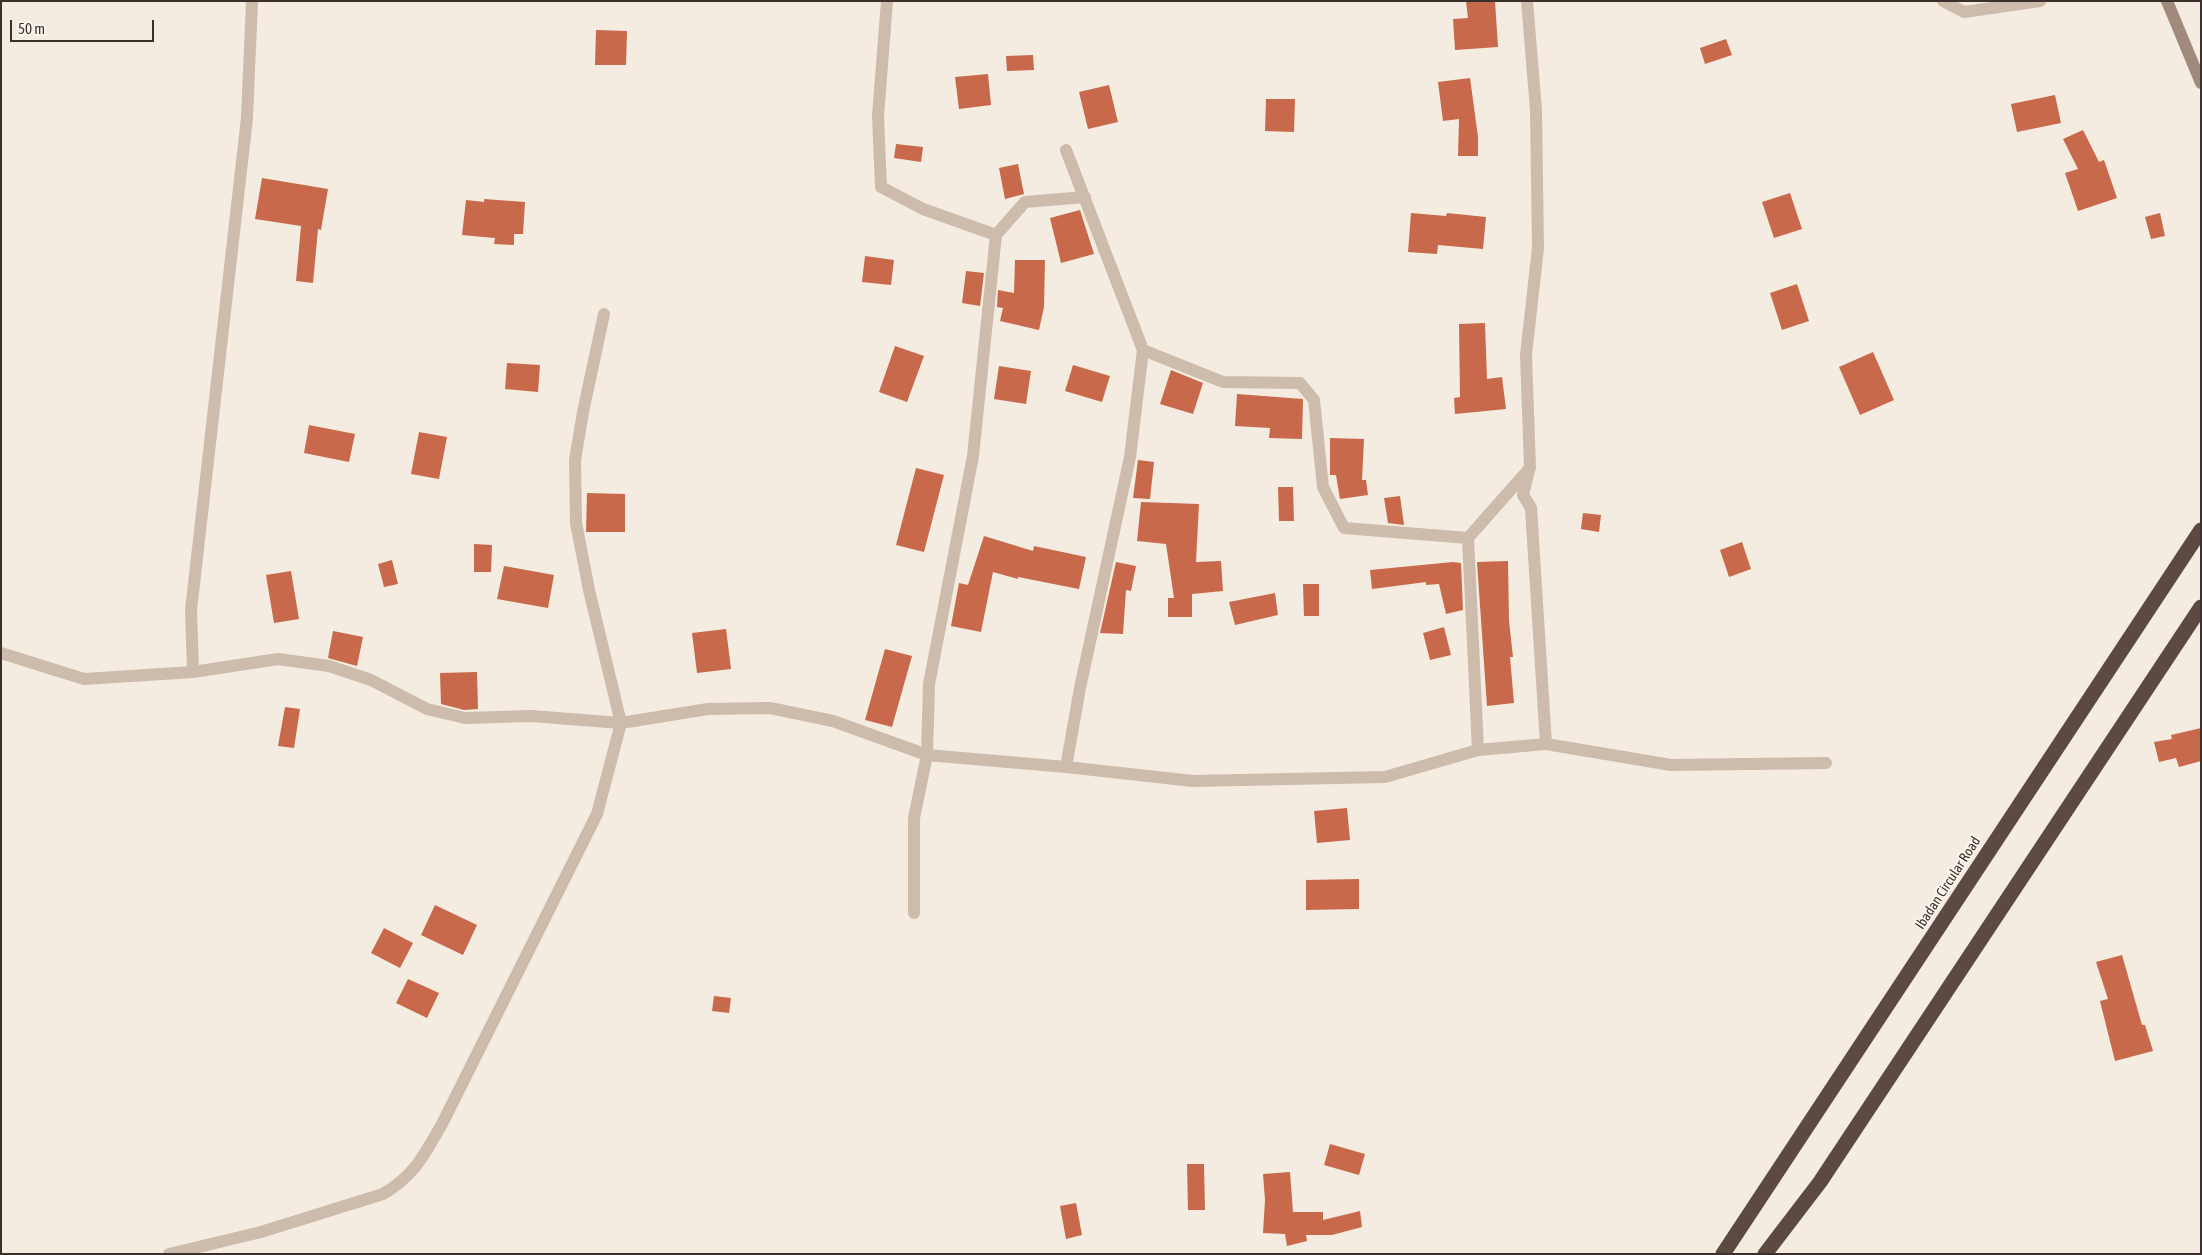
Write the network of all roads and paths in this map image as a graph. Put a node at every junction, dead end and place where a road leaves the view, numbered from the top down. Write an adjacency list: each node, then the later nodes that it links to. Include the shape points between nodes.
1 (252, 1): 18 (street, via 247,118 190,610)
2 (887, 1): 10 (street, via 878,116 881,187 924,209)
3 (1527, 1): 13 (street, via 1536,110 1538,248 1526,355)
4 (1943, 1): 5 (street, via 1964,12)
5 (2040, 1)
6 (2167, 1): 7 (main road)
7 (2199, 77)
8 (1066, 150): 9 (street)
9 (1085, 197): 10 (street, via 1025,202); 12 (street)
10 (996, 235): 22 (street, via 973,456 930,684)
11 (604, 314): 19 (street, via 576,460 576,524 588,590)
12 (1143, 350): 15 (street, via 1223,382 1300,383 1314,400 1323,487 1344,528); 24 (street, via 1130,457)
13 (1530, 468): 15 (street); 20 (street, via 1523,494 1531,508)
14 (2201, 530): 27 (highway, Ibadan Circular Road)
15 (1468, 538): 21 (street)
16 (2201, 607): 28 (highway, via 1826,1173)
17 (1, 653): 18 (street, via 84,678)
18 (193, 672): 19 (street, via 278,659 330,666 371,680 427,709 465,718 531,716)
19 (621, 723): 22 (street, via 708,709 770,708 834,721); 26 (street, via 597,814 420,1162 401,1183 383,1194 261,1232)
20 (1546, 744): 21 (street); 23 (street, via 1671,765)
21 (1478, 750): 24 (street, via 1385,777 1193,781)
22 (927, 756): 24 (street); 25 (street, via 914,818)
23 (1826, 763)
24 (1066, 767)
25 (914, 913)
26 (170, 1254)
27 (1723, 1254)
28 (1766, 1254)

